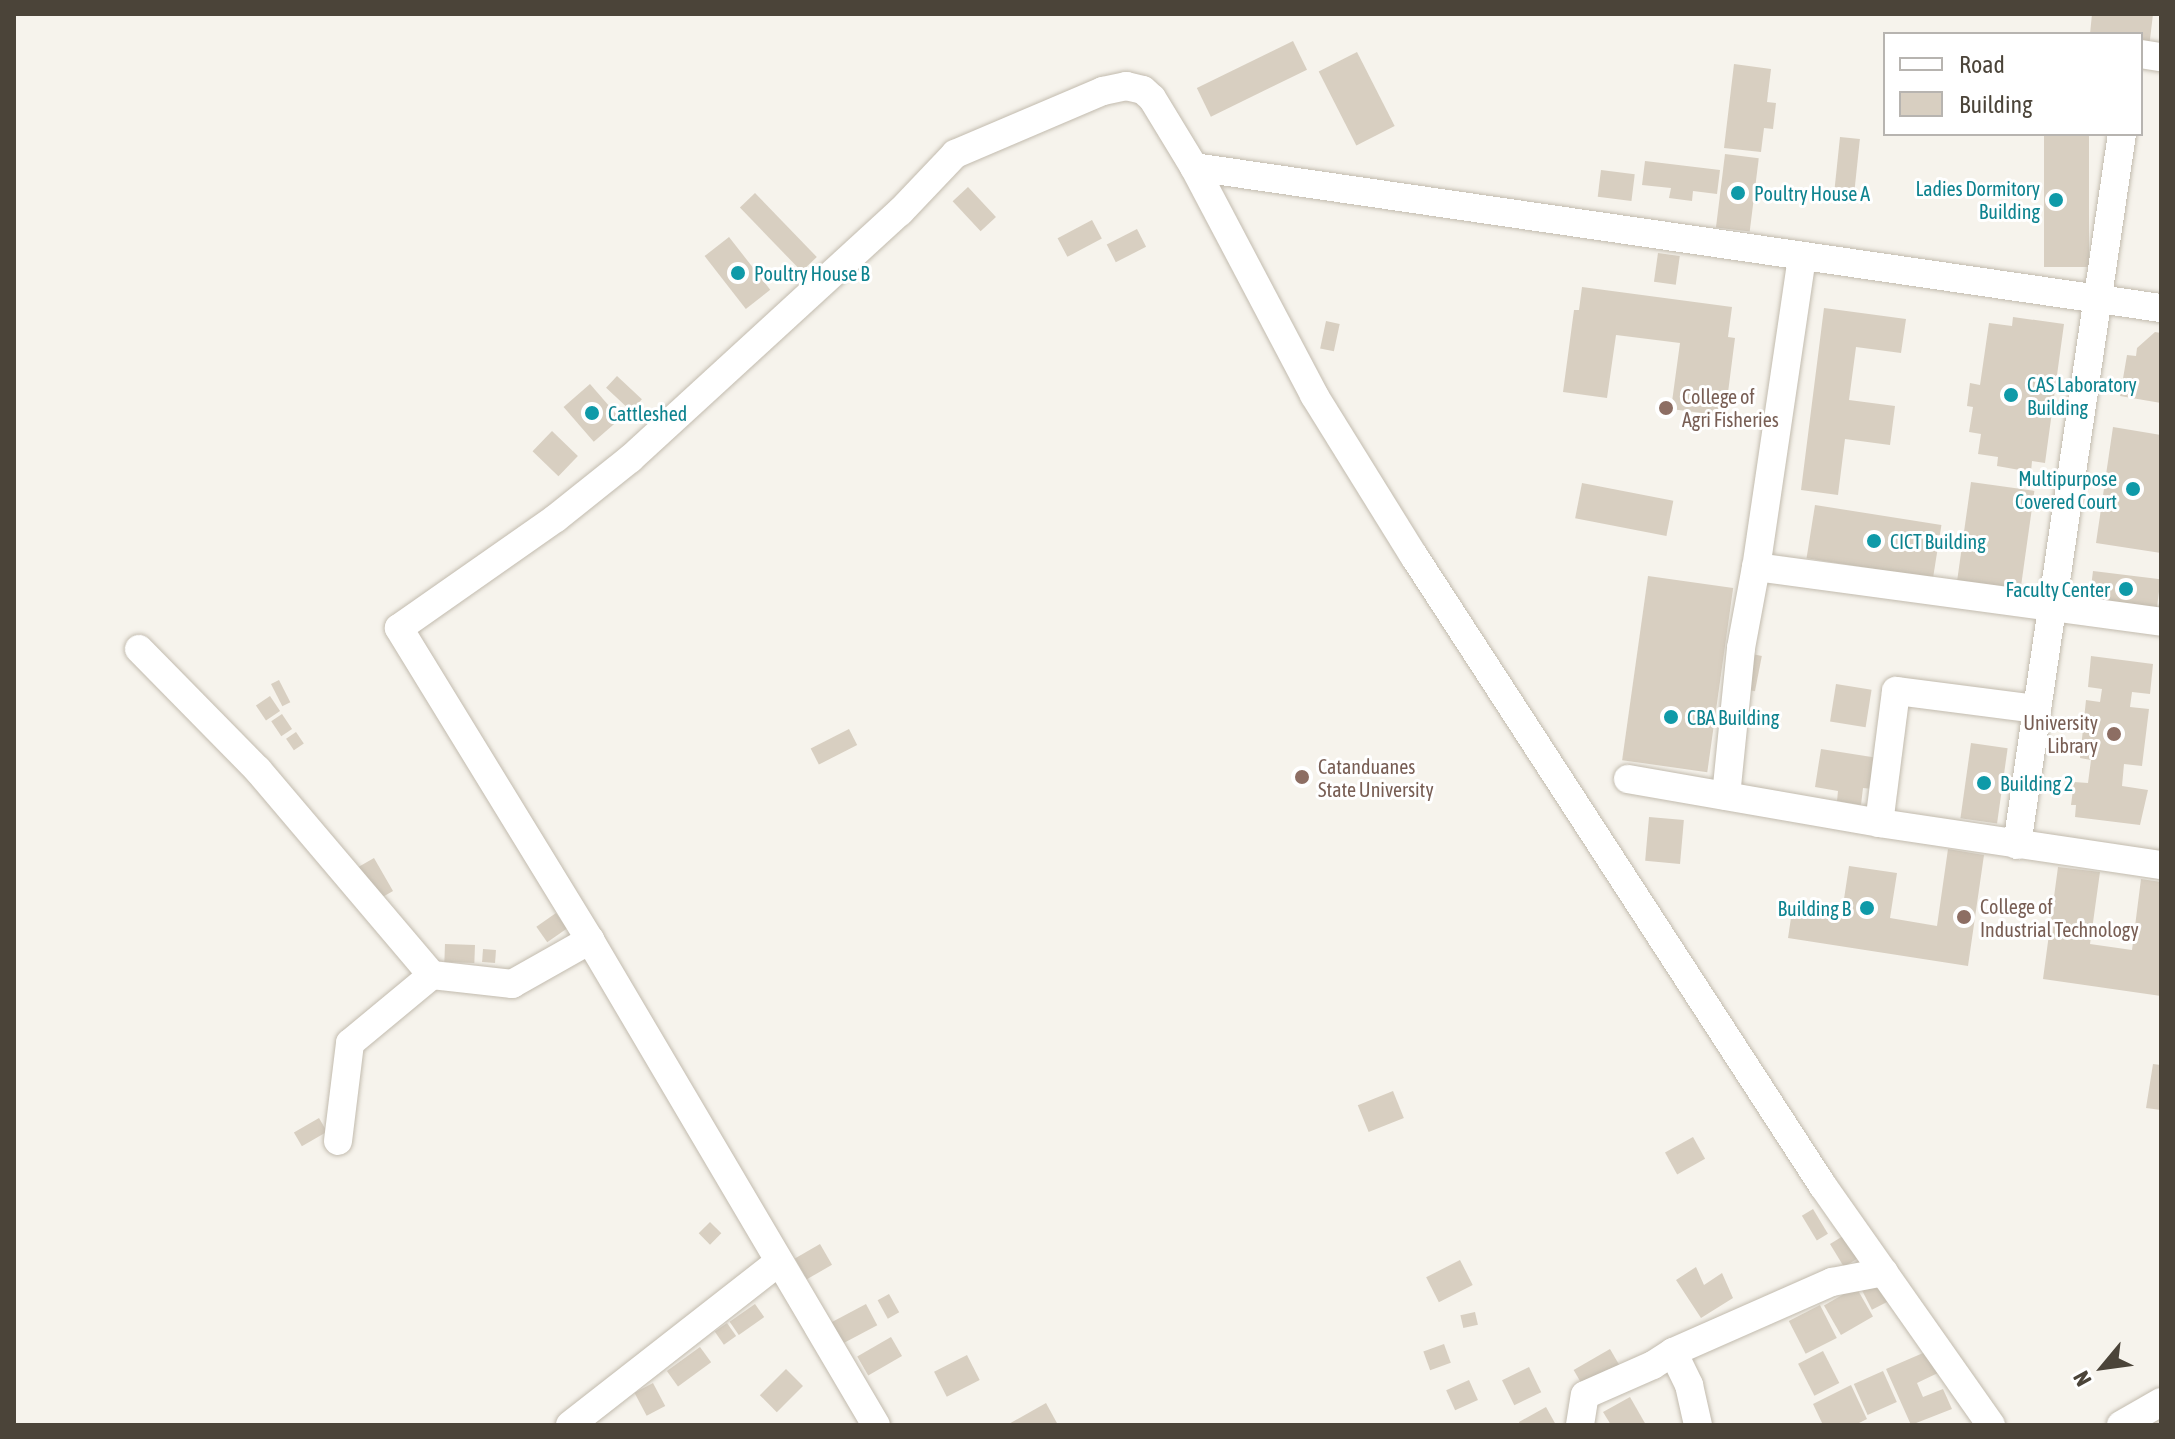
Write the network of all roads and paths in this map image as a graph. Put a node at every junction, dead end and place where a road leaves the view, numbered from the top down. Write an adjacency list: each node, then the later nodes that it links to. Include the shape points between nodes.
1 (2122, 136): 4 (street)
2 (1194, 167): 3 (street); 16 (street, via 1152,98 1126,86 955,154 900,212 630,459 399,628); 20 (street, via 1314,395 1414,556)
3 (1802, 257): 4 (street); 6 (street)
4 (2098, 301): 5 (street); 7 (street)
5 (2161, 308)
6 (1756, 567): 7 (street); 12 (street, via 1741,648)
7 (2052, 607): 8 (street); 10 (street)
8 (2161, 622)
9 (139, 649): 17 (street, via 258,770)
10 (2037, 709): 13 (street, via 1896,691); 14 (street)
11 (1628, 779): 12 (street)
12 (1726, 796): 13 (street)
13 (1879, 823): 14 (street)
14 (2017, 845): 15 (street)
15 (2161, 865)
16 (590, 940): 17 (street, via 512,984); 19 (street)
17 (432, 975): 18 (street, via 350,1043)
18 (338, 1141)
19 (779, 1262): 23 (street); 24 (street)
20 (1884, 1272): 21 (street, via 1832,1282); 27 (street)
21 (1673, 1352): 25 (street, via 1585,1395); 26 (street, via 1689,1385)
22 (2161, 1402): 28 (street)
23 (570, 1425)
24 (876, 1425)
25 (1580, 1425)
26 (1698, 1425)
27 (1991, 1425)
28 (2121, 1425)

